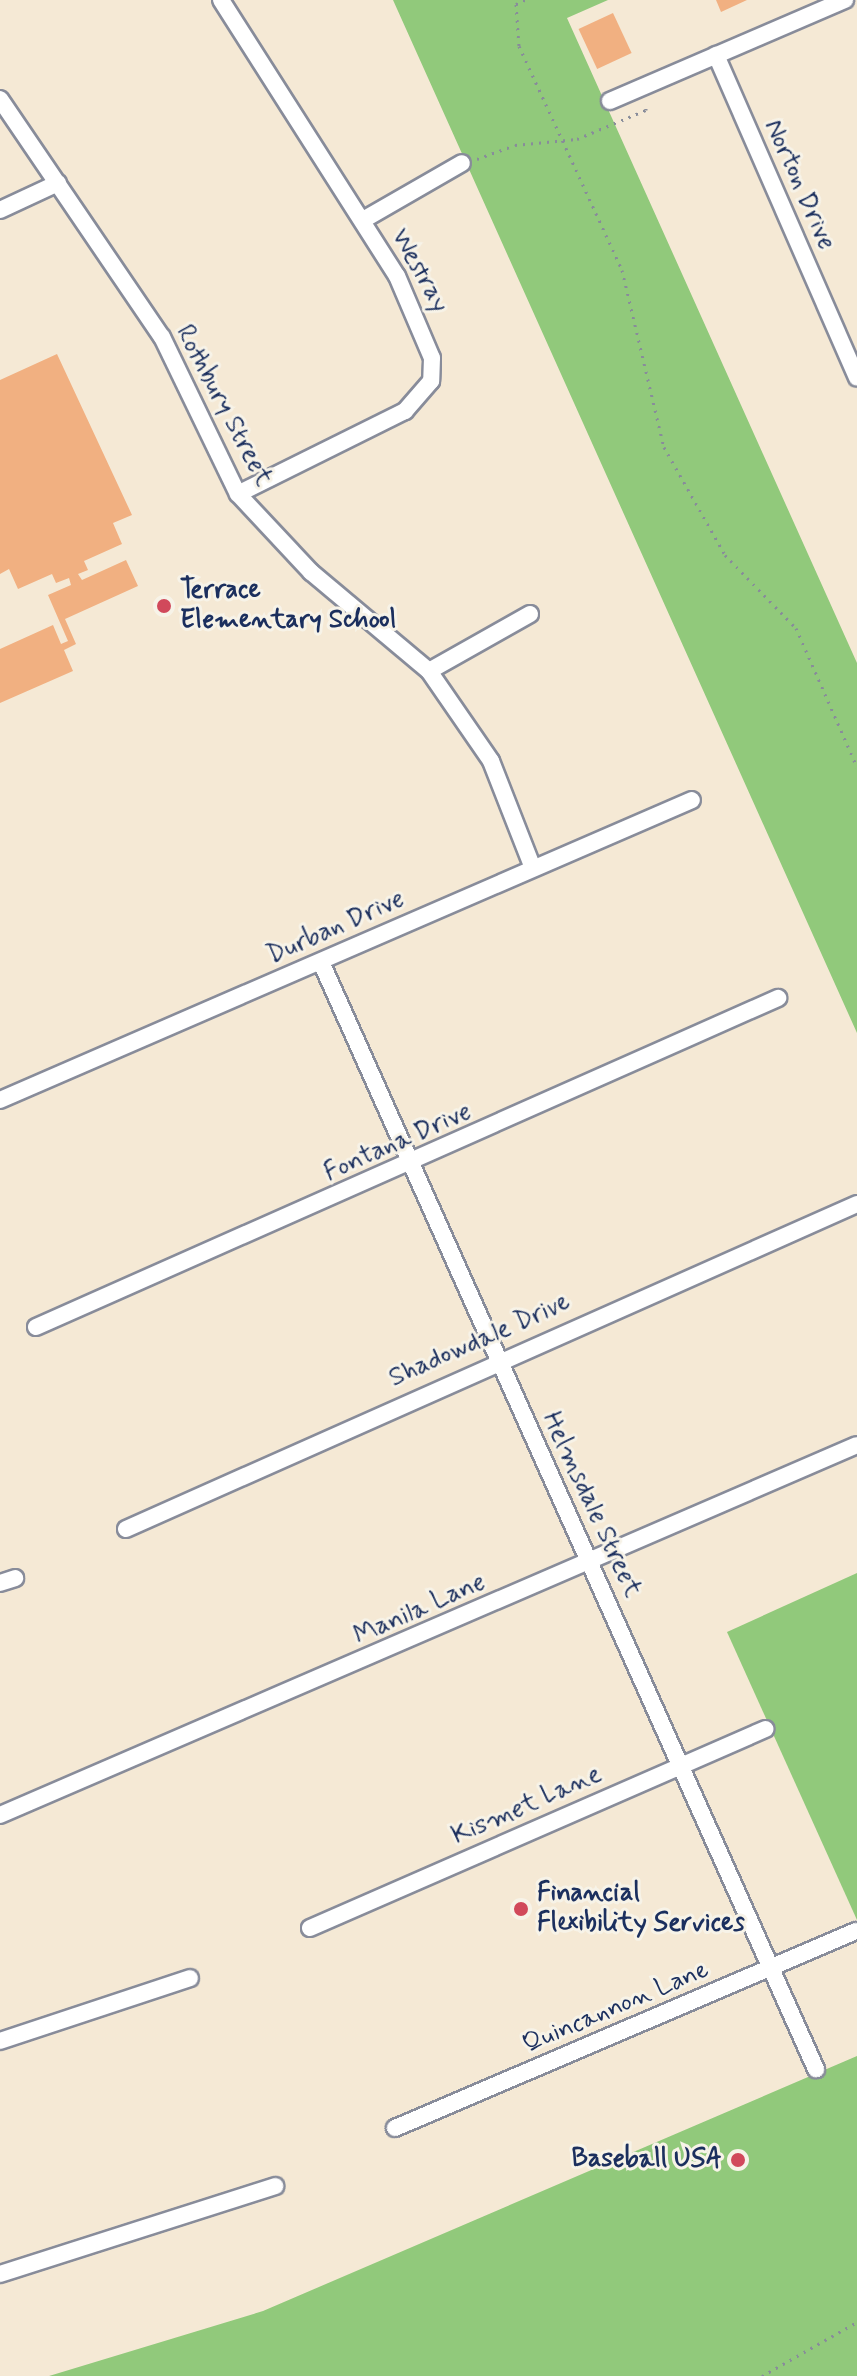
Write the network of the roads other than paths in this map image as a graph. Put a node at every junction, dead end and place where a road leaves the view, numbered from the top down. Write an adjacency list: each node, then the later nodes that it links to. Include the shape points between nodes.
1 (221, 0): 9 (street, Westray)
2 (845, 0): 3 (street)
3 (716, 55): 5 (street); 10 (street, Norton Drive)
4 (0, 99): 7 (street, Rothbury Street)
5 (610, 101)
6 (462, 163): 9 (street)
7 (58, 183): 8 (street); 11 (street, Rothbury Street, via 162,337)
8 (0, 210)
9 (363, 220): 11 (street, Westray, via 426,334 431,381 405,411)
10 (857, 378)
11 (238, 494): 13 (street, Rothbury Street, via 311,572)
12 (530, 614): 13 (street)
13 (429, 671): 15 (street, Rothbury Street, via 491,761)
14 (692, 800): 15 (street, Durban Drive)
15 (533, 868): 16 (street, Durban Drive)
16 (321, 962): 18 (street, Durban Drive); 19 (street, Helmsdale Street)
17 (778, 998): 19 (street, Fontana Drive)
18 (0, 1100)
19 (410, 1165): 21 (street, Fontana Drive); 22 (street, Helmsdale Street)
20 (857, 1204): 22 (street, Shadowdale Drive)
21 (36, 1327)
22 (497, 1358): 24 (street, Shadowdale Drive); 25 (street, Helmsdale Street)
23 (857, 1445): 25 (street, Manila Lane)
24 (126, 1529)
25 (591, 1561): 27 (street, Helmsdale Street); 28 (street, Manila Lane)
26 (765, 1729): 27 (street, Kismet Lane)
27 (682, 1764): 29 (street, Kismet Lane); 31 (street, Helmsdale Street)
28 (0, 1815)
29 (310, 1928)
30 (856, 1931): 31 (street, Quincannon Lane)
31 (772, 1967): 34 (street, Helmsdale Street); 35 (street, Quincannon Lane)
32 (190, 1978): 33 (street)
33 (0, 2041)
34 (816, 2069)
35 (395, 2128)
36 (275, 2186): 37 (street)
37 (0, 2274)

